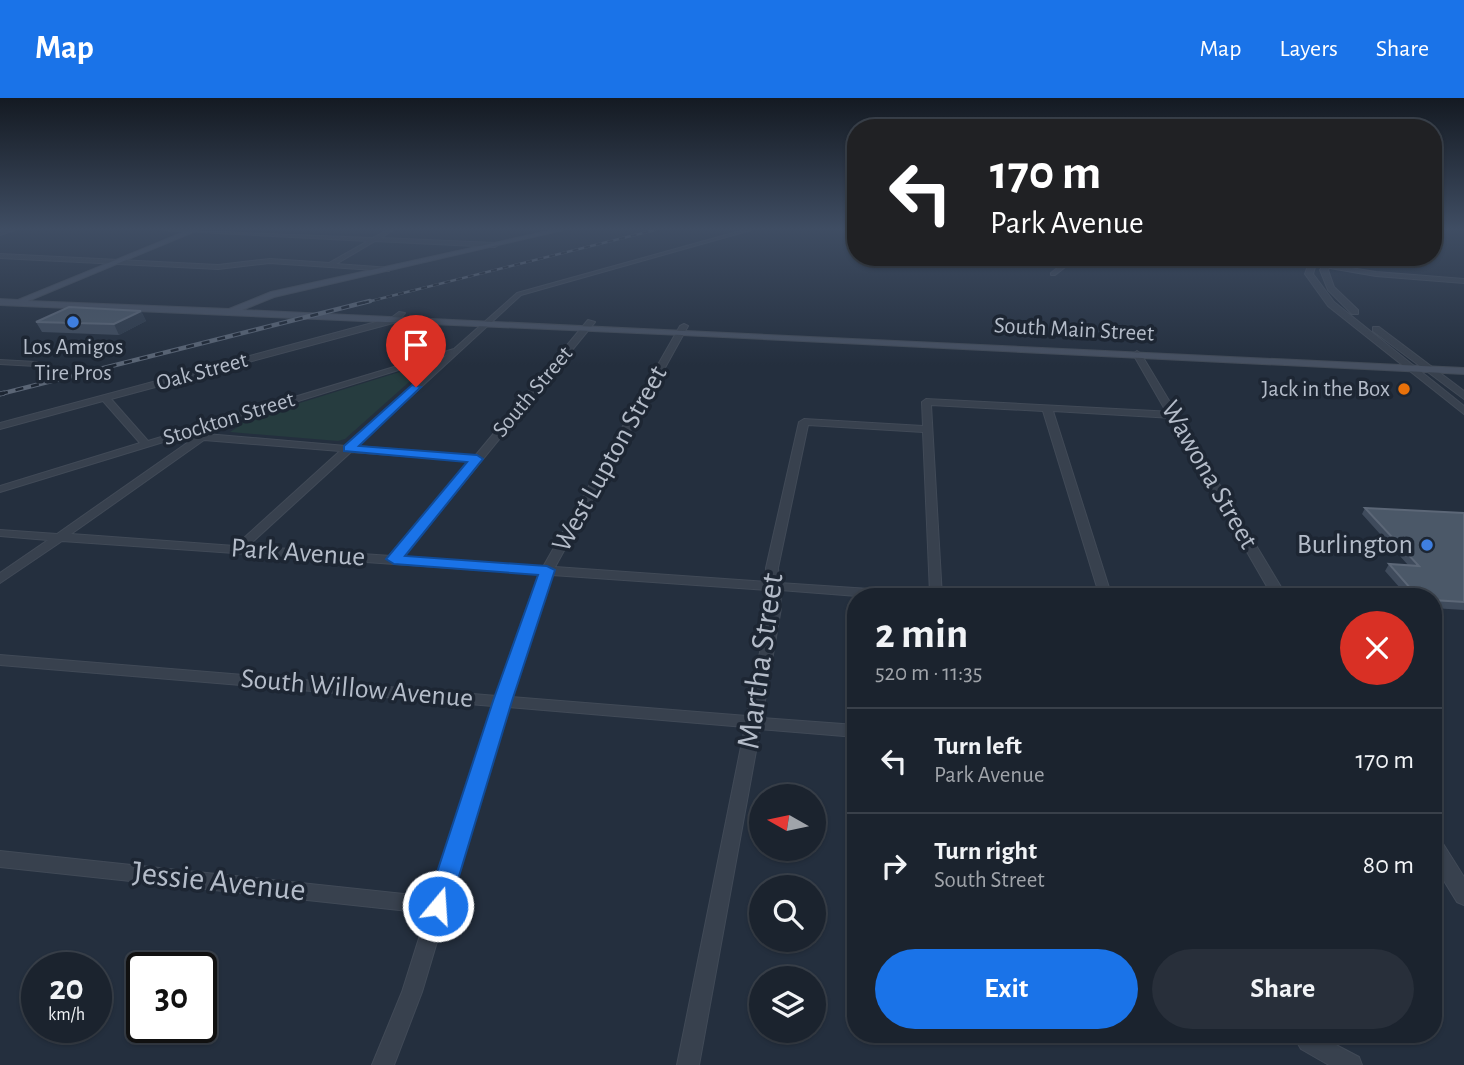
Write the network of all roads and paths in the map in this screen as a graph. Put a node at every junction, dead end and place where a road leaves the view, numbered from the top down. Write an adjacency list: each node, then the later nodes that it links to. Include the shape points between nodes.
1 (81, 275): 9 (main road)
2 (361, 275): 11 (main road, via 271,295)
3 (579, 275): 13 (street, via 514,298)
4 (1310, 275): 20 (street, via 1319,292)
5 (1325, 275): 24 (street, via 1346,304)
6 (1389, 275): 7 (street)
7 (1464, 282)
8 (0, 302): 9 (main road, South Main Street)
9 (17, 302): 10 (main road); 11 (main road, South Main Street)
10 (0, 308)
11 (232, 311): 12 (main road, South Main Street)
12 (398, 317): 13 (main road, South Main Street); 28 (street, Oak Street)
13 (489, 321): 14 (main road, South Main Street); 17 (street)
14 (589, 325): 15 (main road, South Main Street); 38 (street, South Street)
15 (683, 329): 16 (main road, South Main Street); 44 (street, West Lupton Street)
16 (923, 341): 18 (main road, South Main Street); 19 (main road, South Main Street)
17 (457, 350): 35 (street, Stockton Street); 37 (street)
18 (1190, 350): 19 (main road); 20 (main road, South Main Street)
19 (1137, 354): 24 (main road, South Main Street); 31 (street, Wawona Street)
20 (1400, 360): 24 (main road, South Main Street)
21 (0, 362): 23 (street)
22 (1464, 363): 24 (main road, South Main Street)
23 (36, 364)
24 (1415, 364): 25 (main road, South Main Street); 30 (street)
25 (1429, 369): 26 (main road, South Main Street); 27 (street)
26 (1464, 371)
27 (1464, 396)
28 (105, 398): 33 (street, Oak Street); 36 (street)
29 (1047, 408): 31 (street); 34 (street, via 926,401); 48 (street)
30 (1464, 411)
31 (1173, 415): 49 (street, Wawona Street)
32 (804, 422): 34 (street); 46 (street, Martha Street, via 772,568)
33 (0, 426)
34 (928, 429): 47 (street)
35 (201, 432): 36 (street, Stockton Street); 37 (street); 41 (street)
36 (146, 444): 39 (street, Stockton Street)
37 (349, 449): 38 (street); 42 (street)
38 (477, 459): 43 (street, South Street)
39 (0, 489)
40 (0, 533): 41 (street, Park Avenue)
41 (60, 537): 42 (street, Park Avenue); 45 (street)
42 (238, 549): 43 (street, Park Avenue)
43 (394, 559): 44 (street, Park Avenue)
44 (547, 570): 46 (street, Park Avenue); 52 (street, West Lupton Street)
45 (0, 579)
46 (773, 587): 50 (street, Park Avenue); 53 (street, Martha Street, via 775,608)
47 (933, 588)
48 (1103, 588)
49 (1275, 588)
50 (847, 592)
51 (0, 660): 52 (street, South Willow Avenue)
52 (502, 701): 53 (street, South Willow Avenue); 58 (street, West Lupton Street)
53 (755, 723): 54 (street, South Willow Avenue); 61 (street, Martha Street)
54 (847, 730)
55 (0, 859): 58 (street, Jessie Avenue)
56 (1442, 860): 57 (street)
57 (1464, 895)
58 (438, 906): 60 (street, West Lupton Street, via 412,992)
59 (1310, 1043): 62 (street)
60 (383, 1065)
61 (688, 1065)
62 (1351, 1065)

